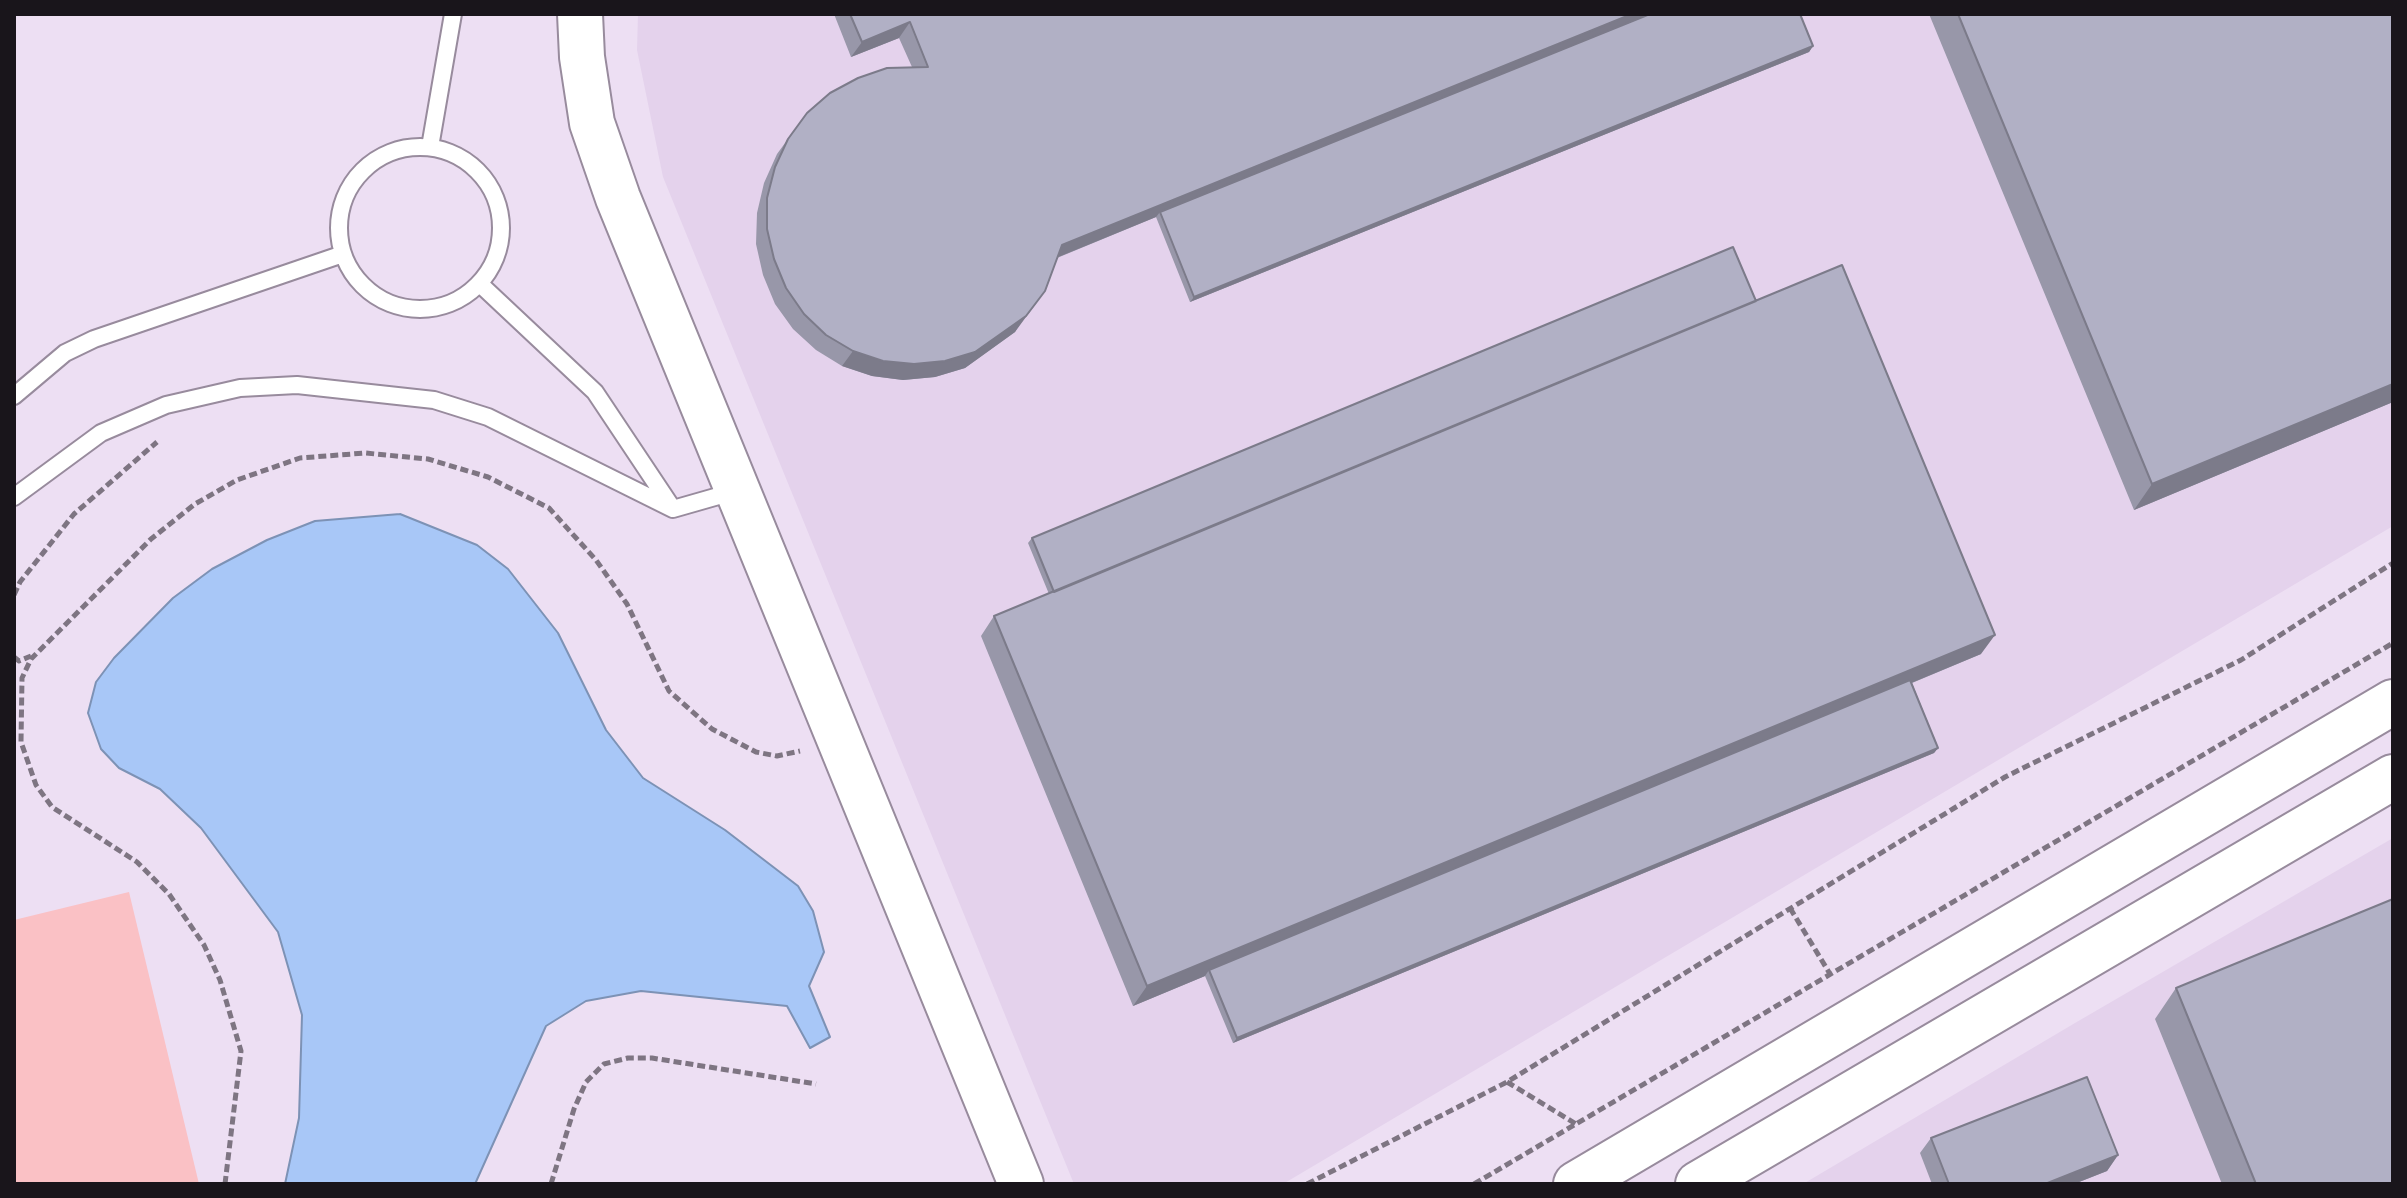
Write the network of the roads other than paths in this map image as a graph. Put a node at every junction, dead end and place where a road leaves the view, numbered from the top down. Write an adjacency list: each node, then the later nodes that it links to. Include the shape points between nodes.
1 (453, 14): 3 (lane)
2 (580, 14): 7 (street, via 592,123)
3 (430, 147): 4 (lane, via 403,149 377,159 357,177 338,227); 5 (lane, via 455,154 476,169 492,189 501,213 502,238)
4 (343, 254): 5 (lane, via 353,276 371,293 414,310 461,299); 6 (lane, via 94,339 65,353)
5 (480, 284): 9 (lane, via 595,392)
6 (14, 396)
7 (738, 490): 9 (lane); 12 (street)
8 (14, 497): 9 (lane, via 101,433 166,405 240,388 297,385 434,400 488,417)
9 (673, 509)
10 (2393, 702): 13 (street)
11 (2393, 777): 14 (street)
12 (1021, 1184)
13 (1576, 1184)
14 (1698, 1184)

